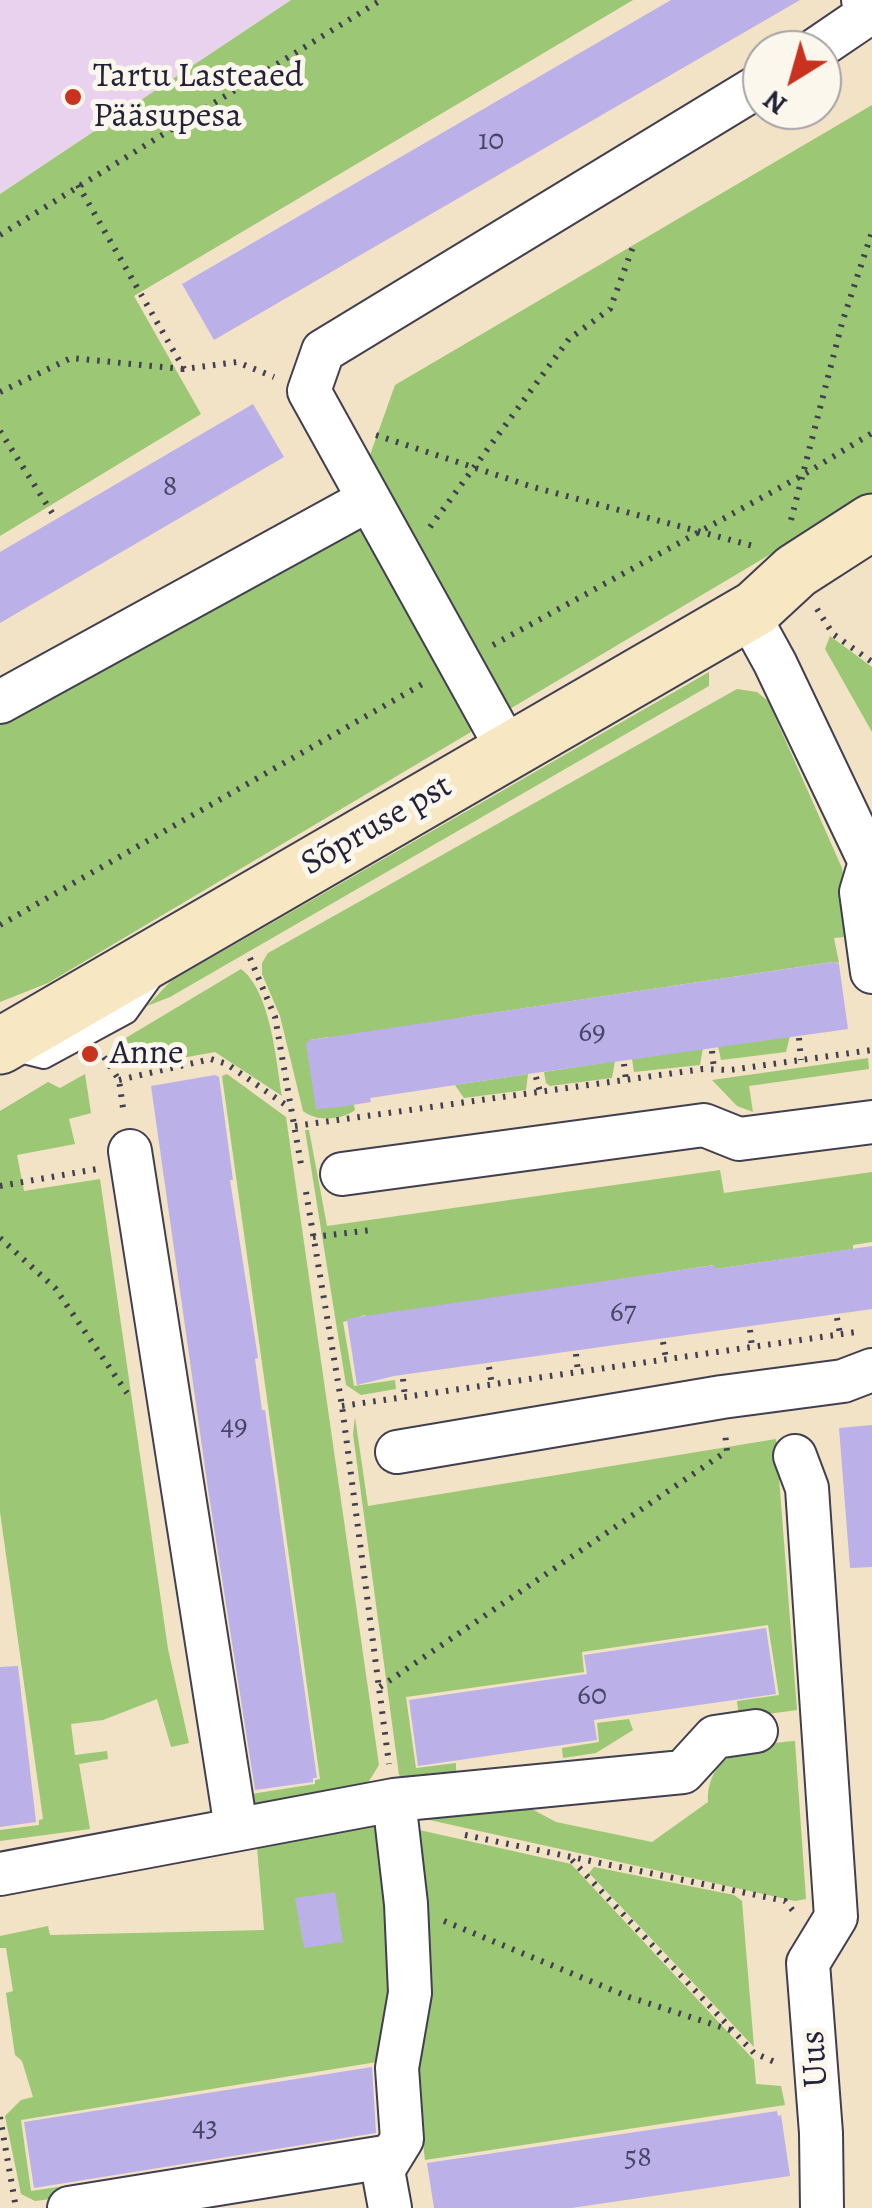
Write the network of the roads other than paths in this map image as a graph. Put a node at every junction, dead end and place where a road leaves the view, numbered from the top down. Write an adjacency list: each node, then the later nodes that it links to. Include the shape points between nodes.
1 (863, 0): 2 (street, via 868,14)
2 (842, 32)
3 (742, 96): 4 (street, via 323,351 309,391)
4 (368, 500): 8 (street); 9 (street)
5 (872, 522): 7 (main road, Sõpruse pst, via 796,570)
6 (872, 564): 7 (main road, Sõpruse pst, via 812,601)
7 (751, 610): 9 (main road, Sõpruse pst); 10 (street)
8 (0, 702)
9 (508, 750): 12 (main road, Sõpruse pst)
10 (871, 862): 11 (street, via 861,892)
11 (872, 972)
12 (0, 1046)
13 (872, 1122): 15 (street, via 739,1139 704,1125)
14 (131, 1157): 21 (street)
15 (342, 1174)
16 (872, 1370): 17 (street, via 843,1381)
17 (397, 1452)
18 (795, 1456): 26 (street, Uus, via 807,1488 836,1917 808,1963)
19 (756, 1731): 20 (street, via 714,1738 683,1772)
20 (394, 1809): 21 (street); 23 (street, via 410,1993 397,2068 402,2139)
21 (236, 1828): 22 (street)
22 (0, 1874)
23 (392, 2156): 24 (street); 25 (street, via 383,2170)
24 (69, 2208)
25 (390, 2208)
26 (822, 2208)

